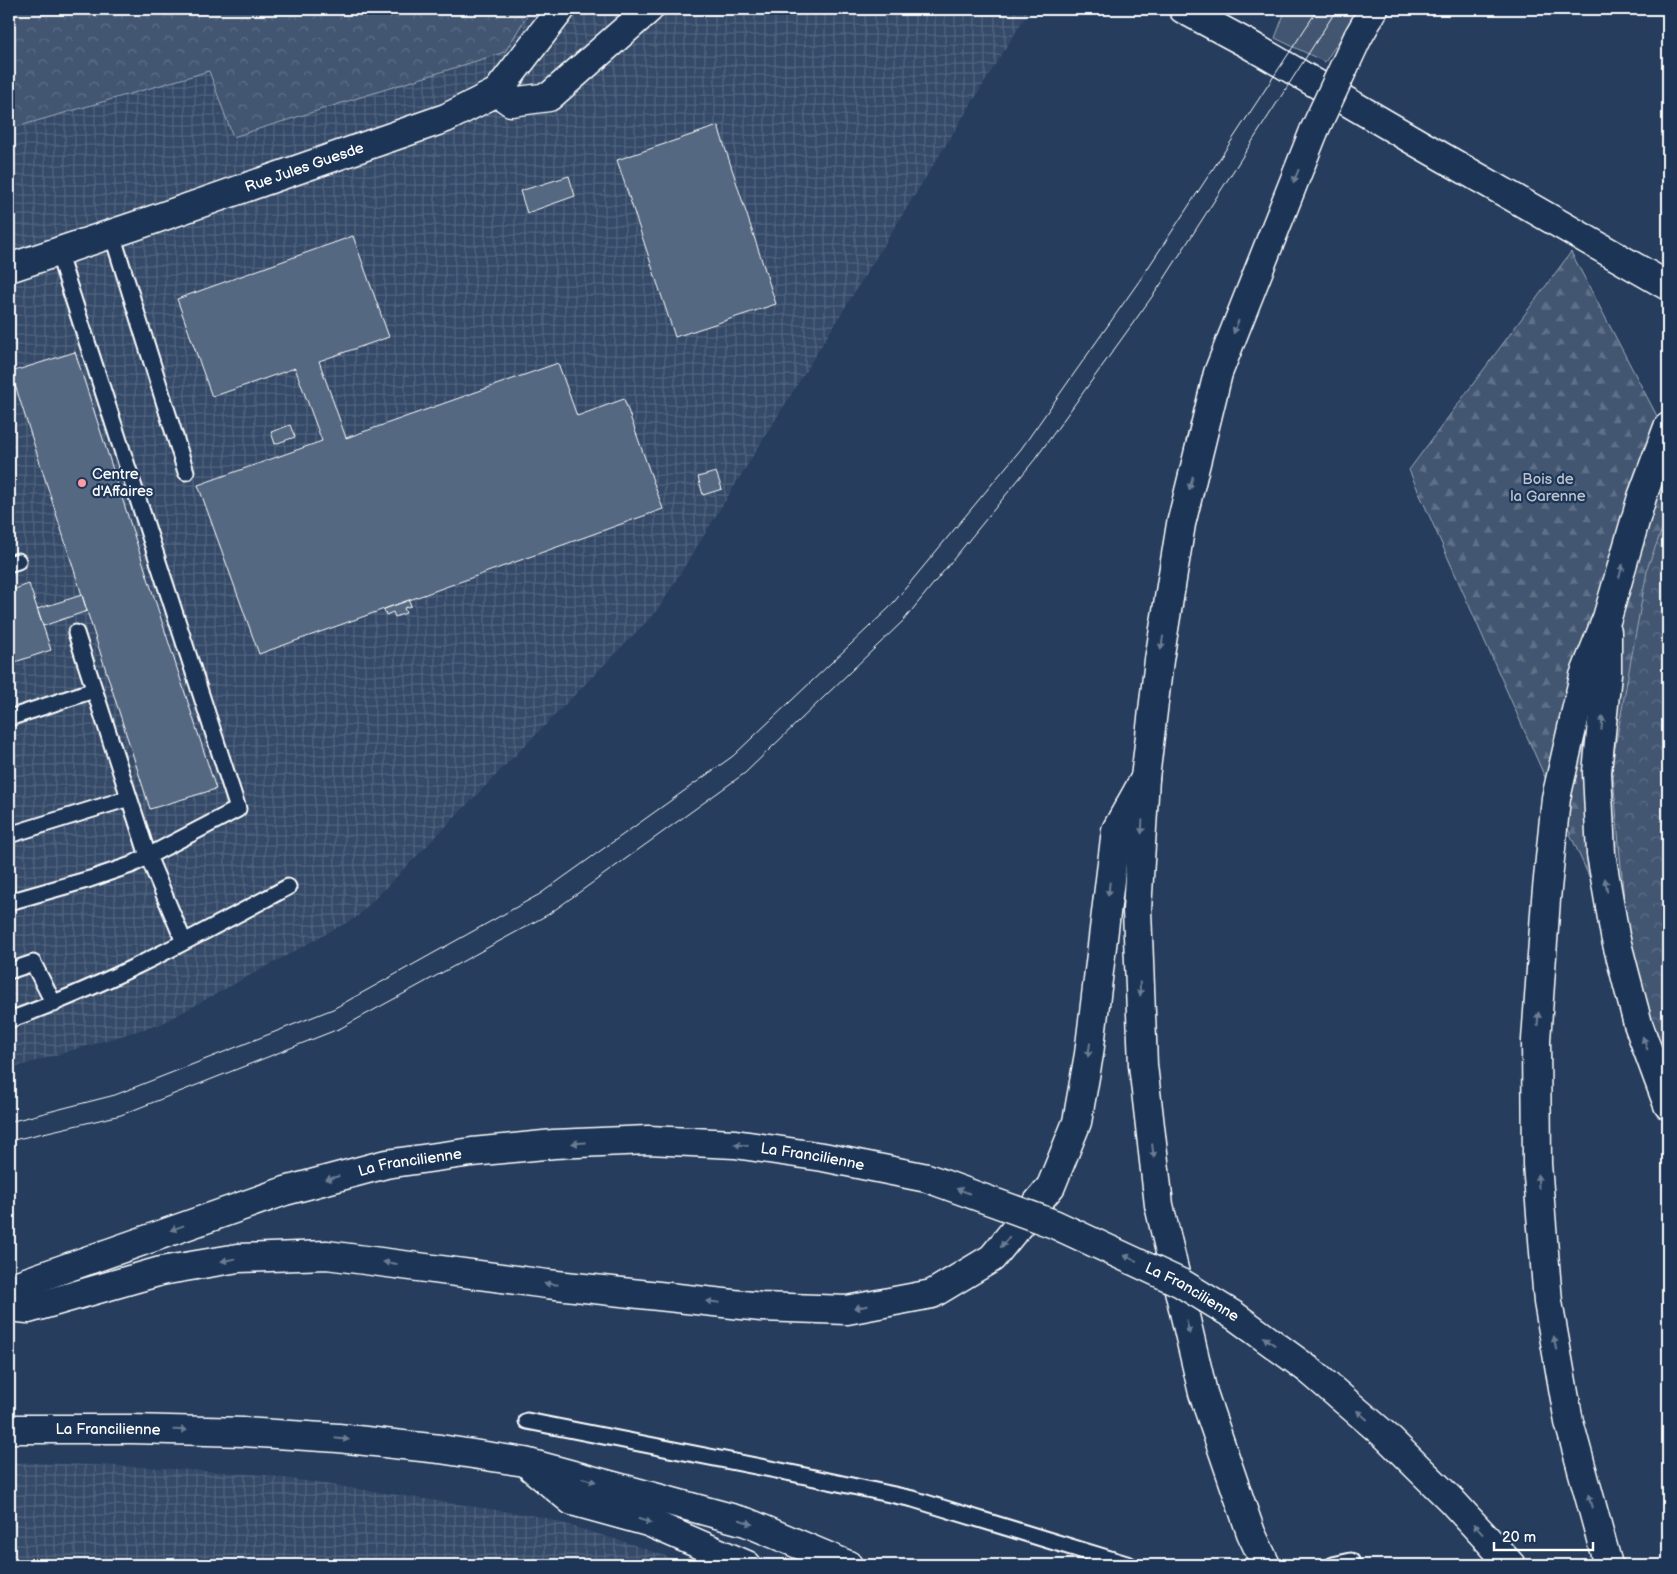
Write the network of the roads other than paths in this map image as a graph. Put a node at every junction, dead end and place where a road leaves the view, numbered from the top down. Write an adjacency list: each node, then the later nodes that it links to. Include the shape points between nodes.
1 (561, 9): 5 (main road, Rue Jules Guesde)
2 (649, 9): 5 (main road, via 549,97 511,102)
3 (1183, 9): 9 (main road)
4 (1374, 9): 16 (main road, one-way to 16, bridge, via 1314,131 1218,373 1181,524 1159,660)
5 (497, 92): 6 (main road, Rue Jules Guesde, via 446,118)
6 (112, 234): 7 (main road, Rue Jules Guesde); 11 (lane)
7 (58, 252): 8 (main road, Rue Jules Guesde); 19 (lane, via 238,809)
8 (9, 268)
9 (1668, 286)
10 (1668, 427): 12 (main road, one-way to 10, via 1642,497)
11 (186, 472)
12 (1607, 618): 26 (main road, one-way to 12, via 1638,1024 1615,936 1600,854 1597,772 1607,674); 39 (main road, one-way to 12, via 1569,1422 1548,1302 1537,1164 1536,1059 1556,798 1584,676)
13 (76, 634): 14 (lane)
14 (94, 690): 15 (lane); 17 (lane)
15 (9, 718)
16 (1145, 778): 28 (main road, one-way to 28, via 1116,830 1090,1045 1077,1122 1051,1186 992,1258 932,1294 847,1310 761,1307 547,1284 327,1255 238,1258 161,1271 28,1309); 36 (main road, one-way to 36, via 1138,929 1143,1065 1159,1205 1203,1392 1251,1533)
17 (129, 798): 18 (lane); 19 (lane)
18 (9, 834)
19 (148, 856): 21 (lane, via 90,879); 22 (lane)
20 (288, 887): 22 (lane)
21 (9, 902)
22 (184, 942): 24 (lane)
23 (9, 971): 24 (lane, via 33,963)
24 (54, 1004): 25 (lane)
25 (9, 1020)
26 (1668, 1104)
27 (9, 1288): 38 (main road, La Francilienne, one-way to 27, bridge, via 1452,1500 1386,1436 1309,1370 1235,1316 1181,1283 1054,1224 927,1178 822,1157 735,1144 648,1140 554,1144 386,1164 285,1191)
28 (9, 1308)
29 (527, 1421): 35 (lane, via 913,1499)
30 (9, 1429): 31 (main road, La Francilienne, one-way to 31, via 244,1432 338,1438)
31 (525, 1462): 33 (main road, one-way to 33, via 572,1501 648,1522); 34 (main road, La Francilienne, one-way to 34, via 746,1522)
32 (1351, 1561): 37 (lane)
33 (747, 1565)
34 (848, 1565)
35 (1130, 1565)
36 (1266, 1565)
37 (1333, 1565)
38 (1510, 1565)
39 (1608, 1565)

